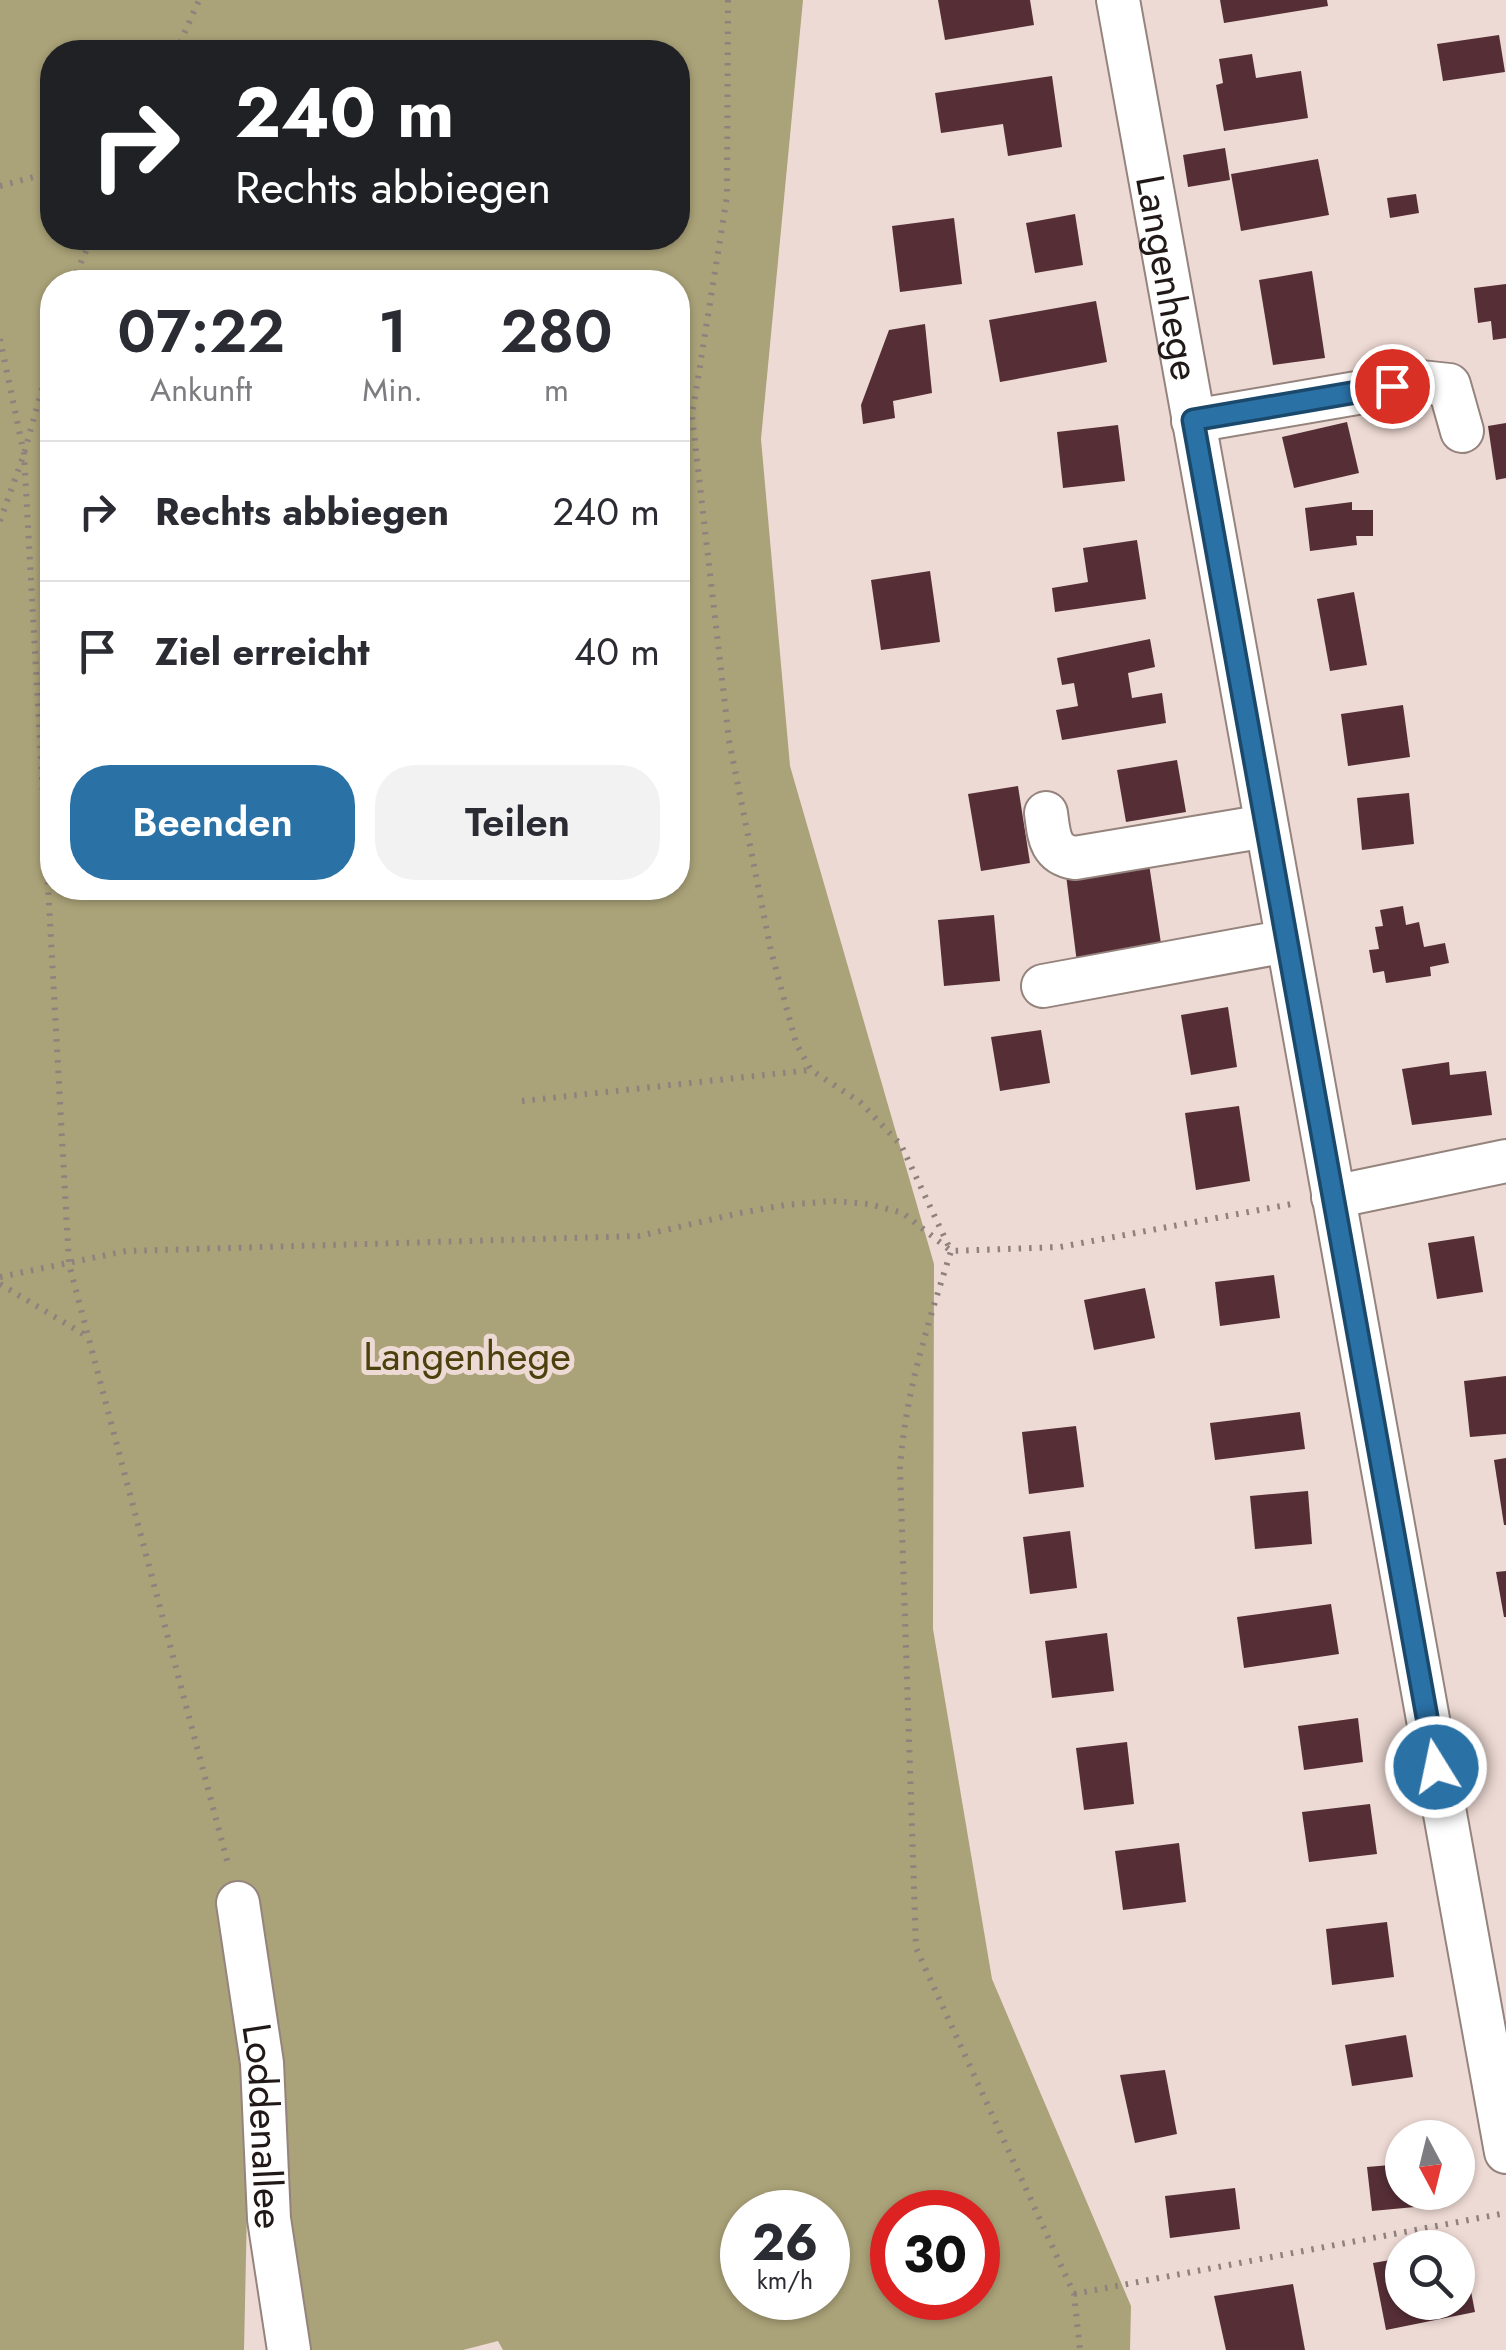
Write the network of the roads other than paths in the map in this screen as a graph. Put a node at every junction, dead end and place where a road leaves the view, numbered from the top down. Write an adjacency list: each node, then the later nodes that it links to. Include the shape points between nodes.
1 (1118, 0): 2 (street, Langenhege)
2 (1193, 420): 3 (street, via 1420,382 1449,385); 5 (street, Langenhege)
3 (1462, 431)
4 (1046, 813): 5 (street, via 1050,844 1074,858)
5 (1266, 826): 6 (street, Langenhege)
6 (1287, 941): 7 (street); 9 (street, Langenhege)
7 (1044, 986)
8 (1506, 1162): 9 (street)
9 (1333, 1197): 11 (street, Langenhege)
10 (238, 1903): 12 (street, Loddenallee, via 262,2063 269,2218)
11 (1506, 2152)
12 (289, 2350)

